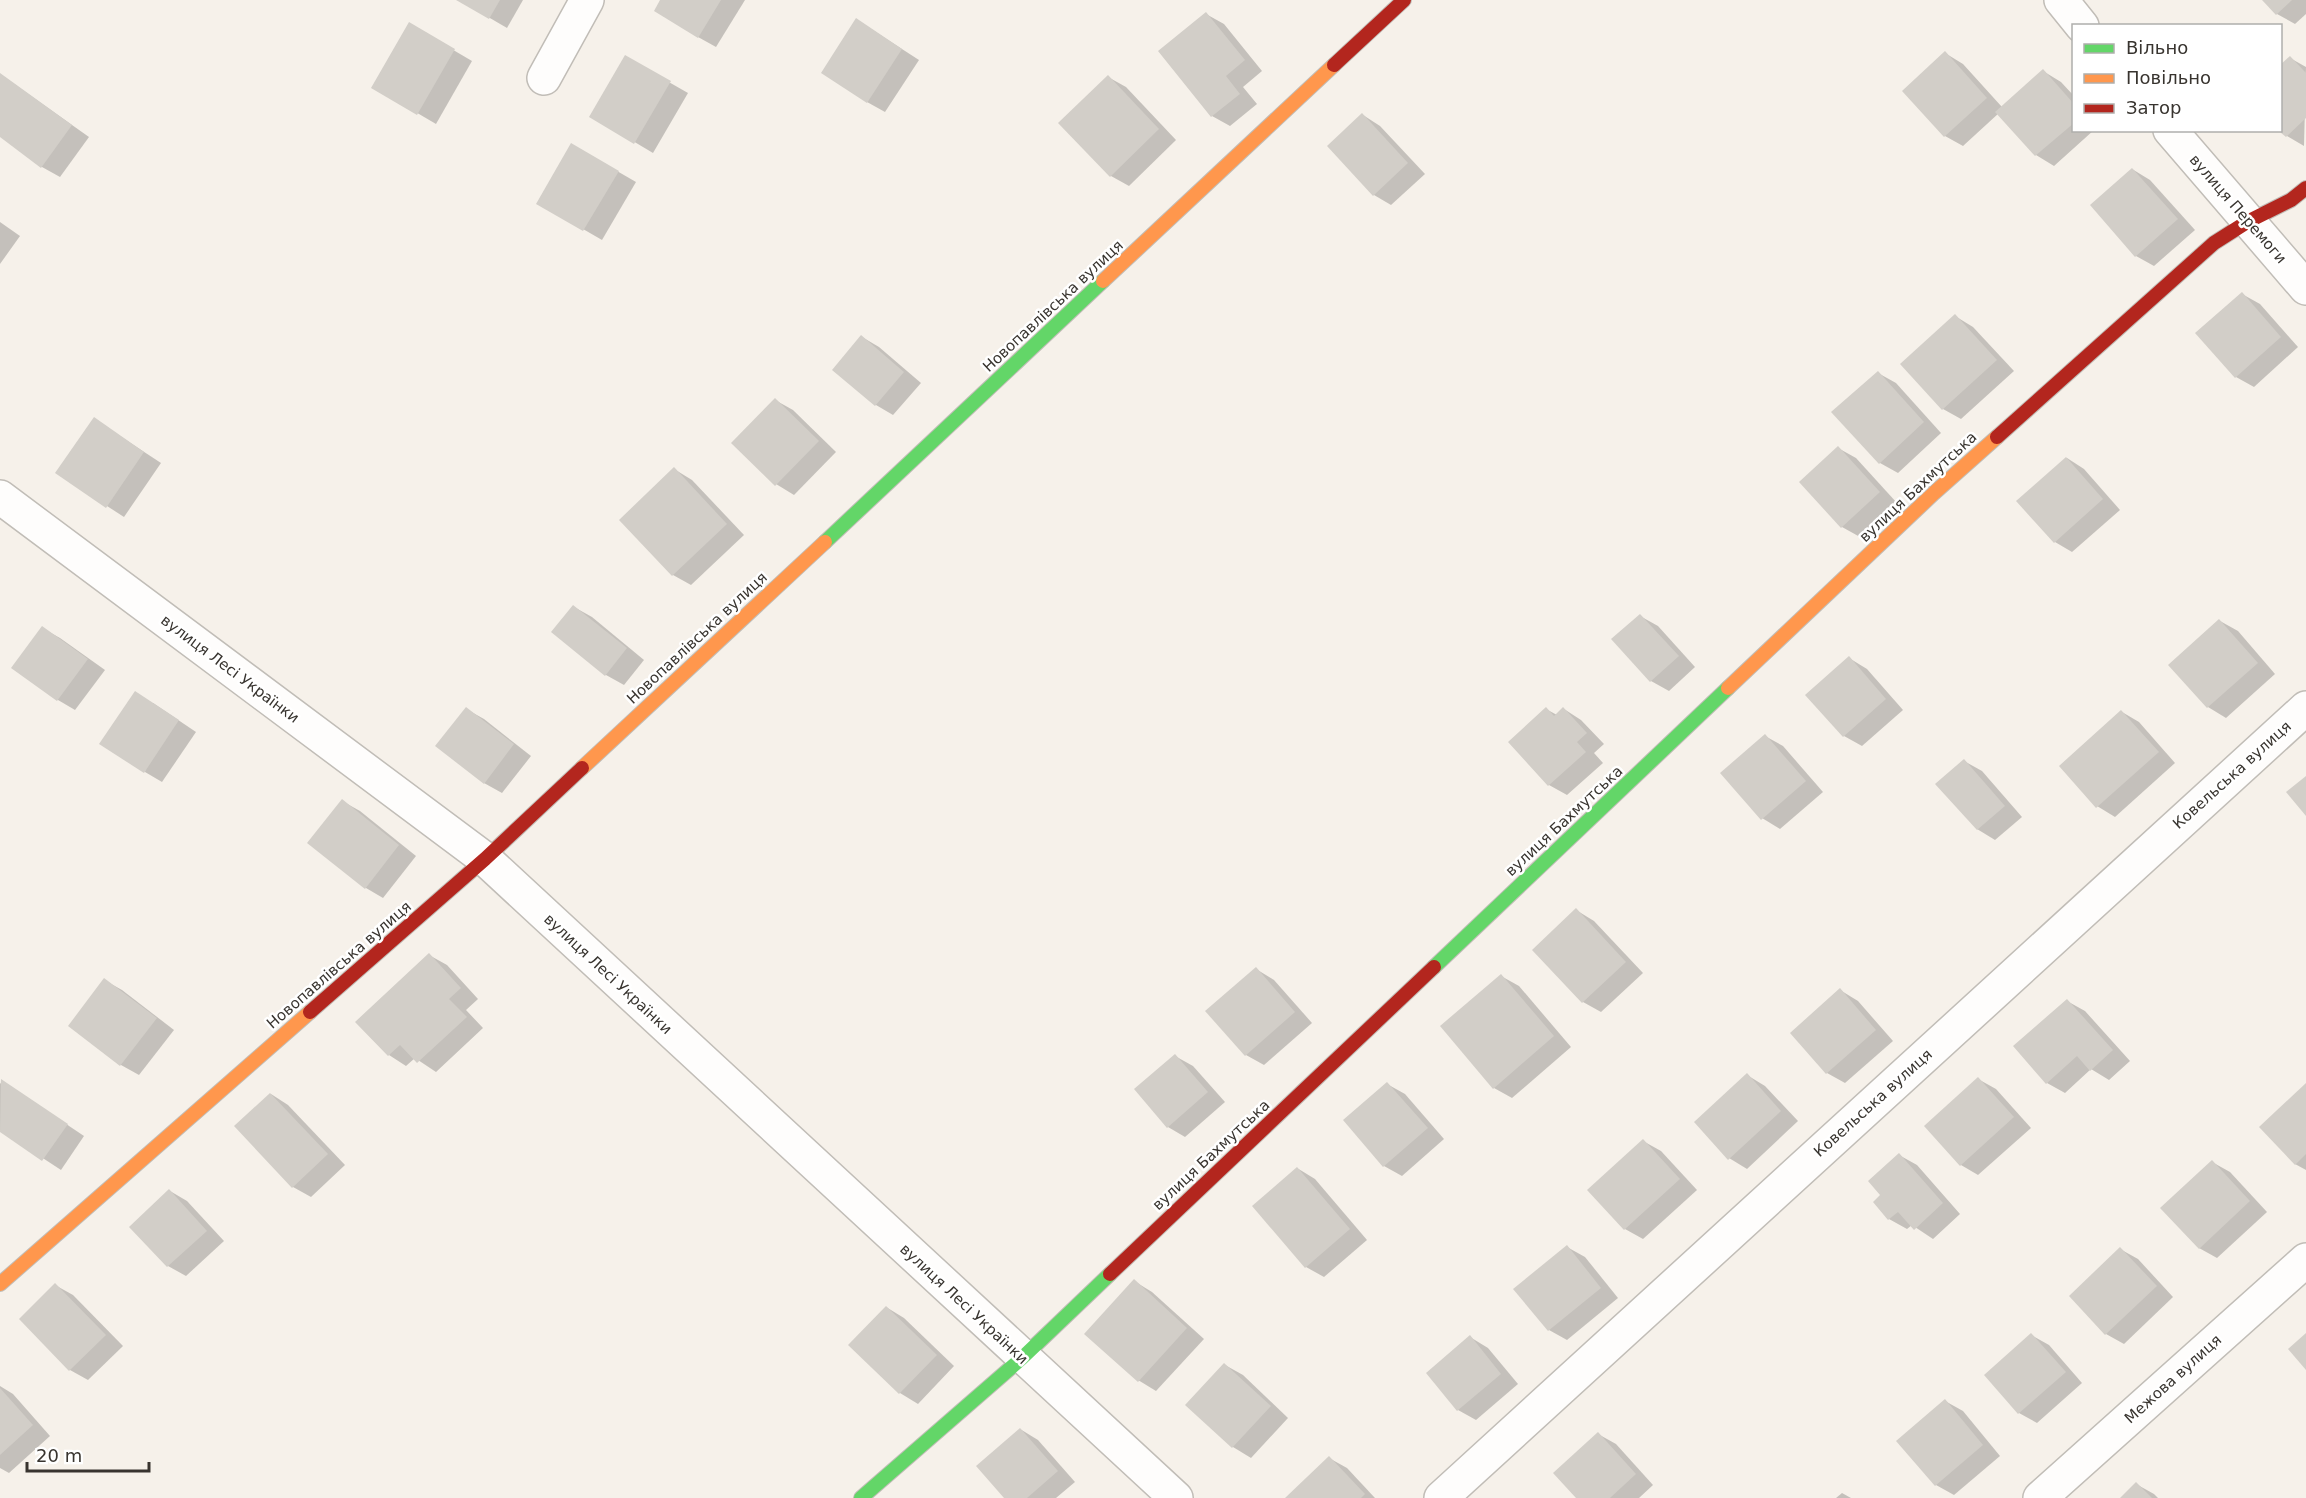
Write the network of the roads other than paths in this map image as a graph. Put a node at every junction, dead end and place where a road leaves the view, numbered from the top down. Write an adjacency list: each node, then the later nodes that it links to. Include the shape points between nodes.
1 (587, 0): 5 (street)
2 (1404, 0): 12 (street, Новопавлівська вулиця)
3 (2061, 0): 4 (street)
4 (2080, 24)
5 (544, 78)
6 (2172, 132): 8 (street, вулиця Перемоги)
7 (2306, 188): 8 (street, вулиця Бахмутська)
8 (2247, 222): 9 (street, вулиця Перемоги); 15 (street, вулиця Бахмутська, via 2214,243 1934,493)
9 (2306, 288)
10 (0, 497): 12 (street, вулиця Лесі Українки)
11 (2306, 708): 18 (street, Ковельська вулиця)
12 (485, 859): 14 (street, Новопавлівська вулиця); 15 (street, вулиця Лесі Українки)
13 (2306, 1260): 19 (street, Межова вулиця)
14 (0, 1284)
15 (1022, 1358): 16 (street, вулиця Бахмутська); 17 (street, вулиця Лесі Українки)
16 (861, 1498)
17 (1176, 1498)
18 (1441, 1498)
19 (2040, 1498)

